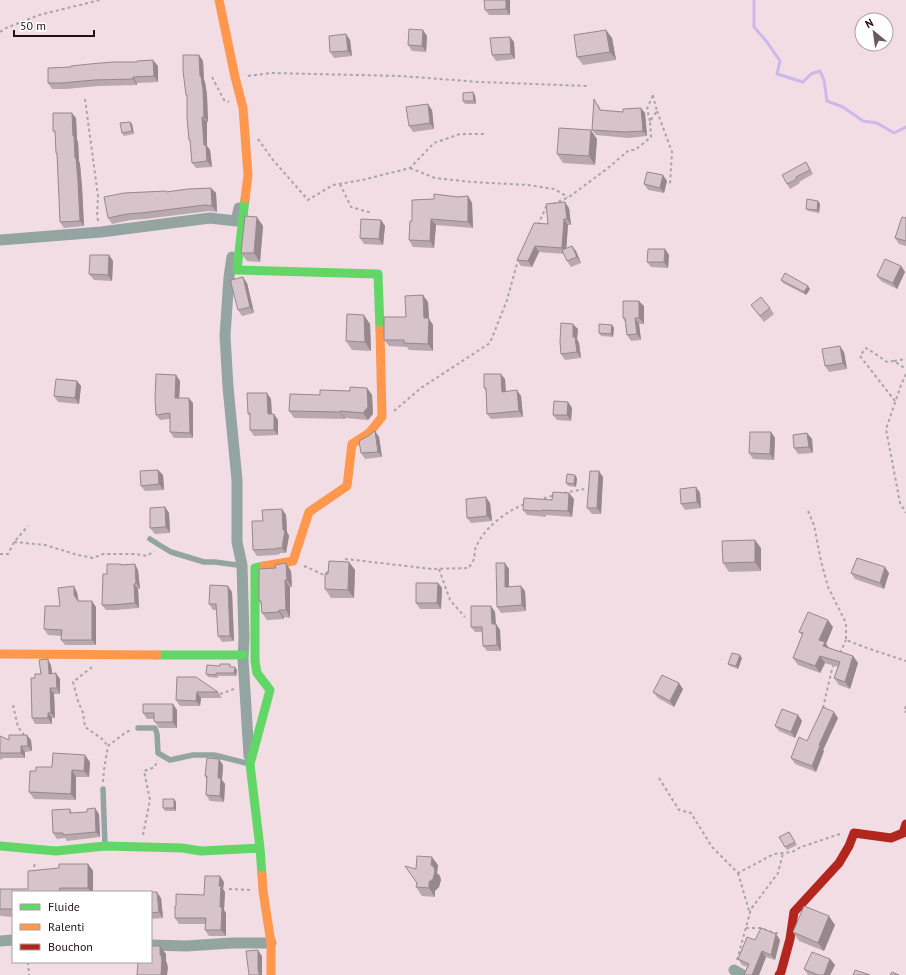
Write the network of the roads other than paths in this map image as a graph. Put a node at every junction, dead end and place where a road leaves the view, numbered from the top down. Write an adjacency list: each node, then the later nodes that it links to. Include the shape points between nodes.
1 (220, 0): 2 (street, via 243,108)
2 (248, 175): 3 (street); 7 (street, via 237,270 378,274 382,417 369,433 352,444 347,486 309,512 293,561)
3 (236, 221): 4 (street, via 210,218 101,232); 6 (street, via 225,336 237,480 237,542)
4 (0, 240)
5 (150, 539): 6 (lane, via 171,552 204,562)
6 (242, 565): 7 (lane); 9 (street)
7 (255, 568): 11 (street, via 255,661 257,673 270,690)
8 (0, 654): 9 (street)
9 (243, 655): 11 (street)
10 (138, 728): 11 (lane, via 155,728 158,752 170,760 193,755 214,756)
11 (250, 764): 16 (street)
12 (103, 789): 15 (lane)
13 (906, 824): 22 (street, via 903,833 891,838 854,833 839,863 794,912 781,972)
14 (0, 845): 15 (street, via 56,851)
15 (105, 846): 16 (street, via 182,848 201,851)
16 (260, 848): 19 (street)
17 (12, 940): 18 (street)
18 (0, 941)
19 (271, 944): 20 (street); 21 (street)
20 (152, 945)
21 (271, 975)
22 (778, 975)

